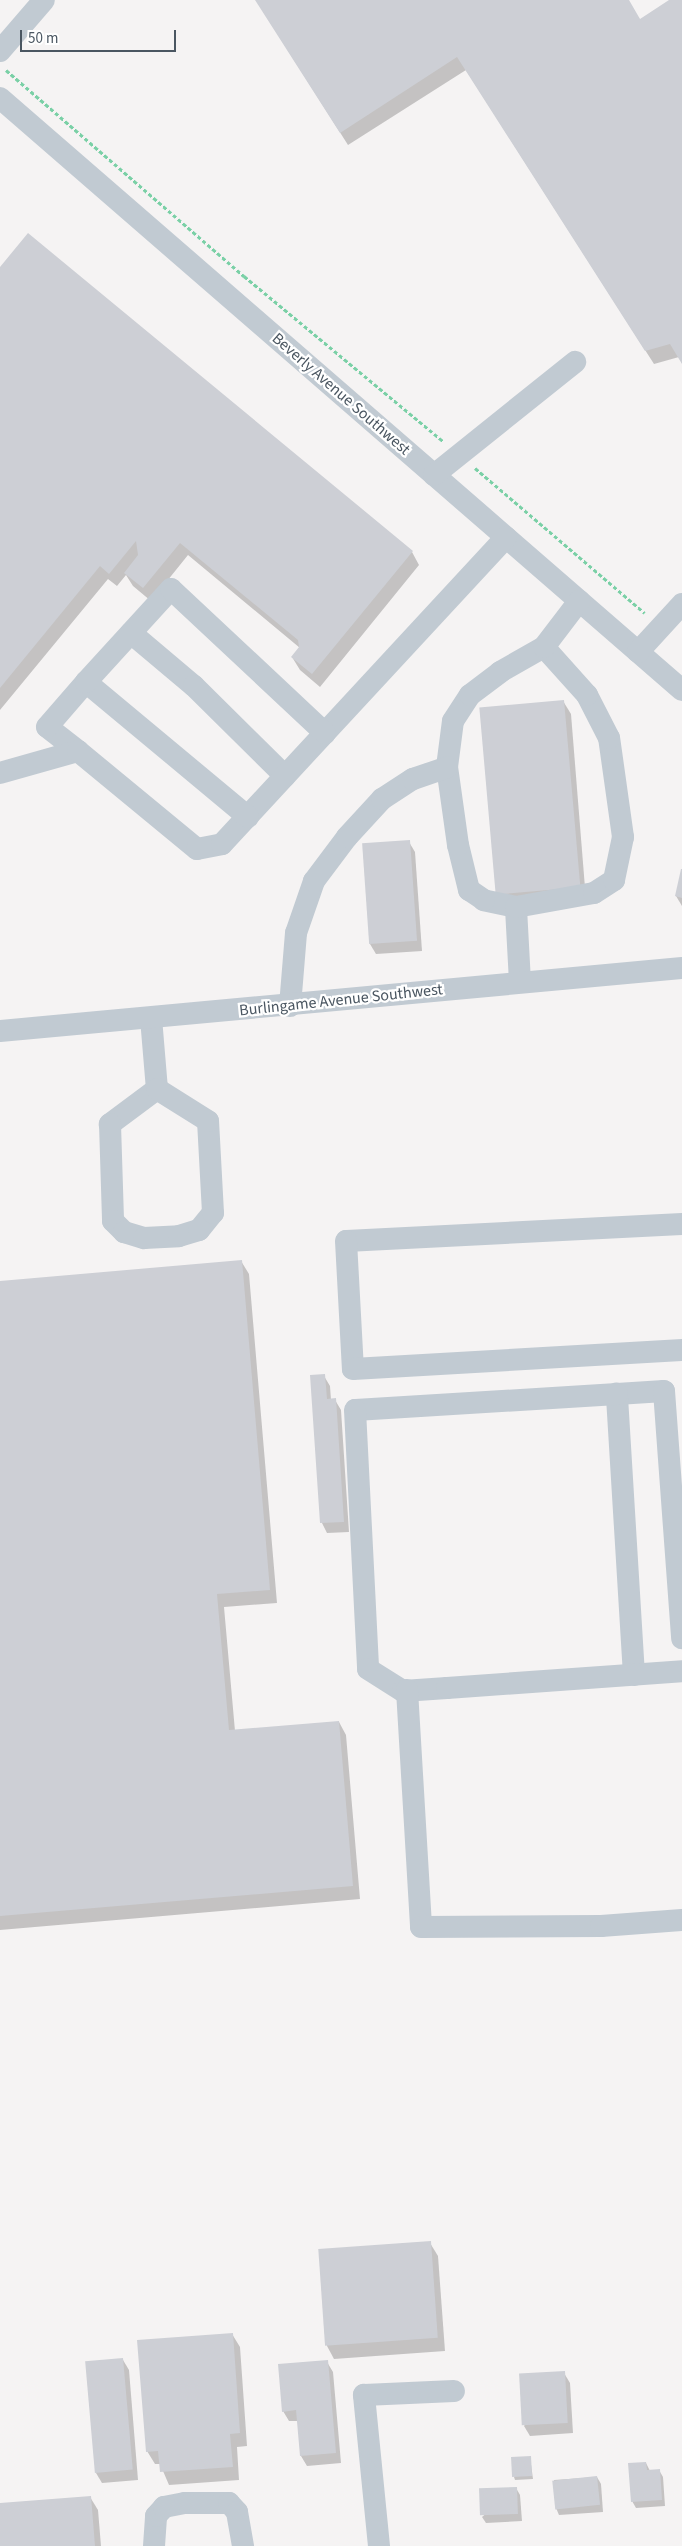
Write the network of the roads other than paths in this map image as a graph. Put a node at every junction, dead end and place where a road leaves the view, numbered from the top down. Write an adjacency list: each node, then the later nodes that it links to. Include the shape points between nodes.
1 (44, 0): 2 (street)
2 (0, 51)
3 (0, 98): 5 (street, Beverly Avenue Southwest)
4 (575, 362): 5 (street)
5 (434, 475): 6 (street, Beverly Avenue Southwest)
6 (506, 537): 7 (street, Beverly Avenue Southwest); 14 (street)
7 (579, 600): 10 (street); 11 (street, Beverly Avenue Southwest)
8 (682, 604): 11 (street)
9 (131, 633): 12 (street); 14 (street, via 171,589); 18 (street, via 194,686)
10 (544, 647): 16 (street, via 500,672 470,695 453,721); 20 (street, via 588,695 609,738 623,837 614,880 594,893)
11 (638, 652): 13 (street, Beverly Avenue Southwest)
12 (86, 682): 15 (street, via 47,727); 19 (street)
13 (682, 690)
14 (325, 733): 18 (street)
15 (78, 751): 17 (street); 19 (street, via 197,849 222,844)
16 (446, 767): 20 (street, via 458,844 470,890 484,900); 23 (street, via 413,779 382,799 347,837 314,881 296,933)
17 (0, 773)
18 (285, 776): 19 (street)
19 (248, 817)
20 (516, 907): 22 (street)
21 (682, 968): 22 (street, Burlingame Avenue Southwest)
22 (520, 982): 23 (street, Burlingame Avenue Southwest)
23 (290, 1006): 24 (street, Burlingame Avenue Southwest)
24 (150, 1018): 25 (street, Burlingame Avenue Southwest); 26 (street)
25 (0, 1031)
26 (157, 1089): 26 (street, via 110,1124 113,1221 124,1232 144,1238 179,1236 199,1230 213,1213 208,1121)
27 (682, 1224): 28 (street, via 346,1241 354,1369)
28 (682, 1350)
29 (618, 1394): 30 (street, via 664,1391); 32 (street); 33 (street, via 355,1410 368,1669 402,1691)
30 (682, 1638)
31 (682, 1671): 32 (street)
32 (634, 1675): 33 (street)
33 (407, 1690): 34 (street, via 422,1927 601,1926)
34 (682, 1920)
35 (454, 2391): 38 (street, via 364,2395)
36 (154, 2546): 37 (street, via 156,2516 164,2507 185,2503 228,2504 237,2512)
37 (243, 2546)
38 (379, 2546)

